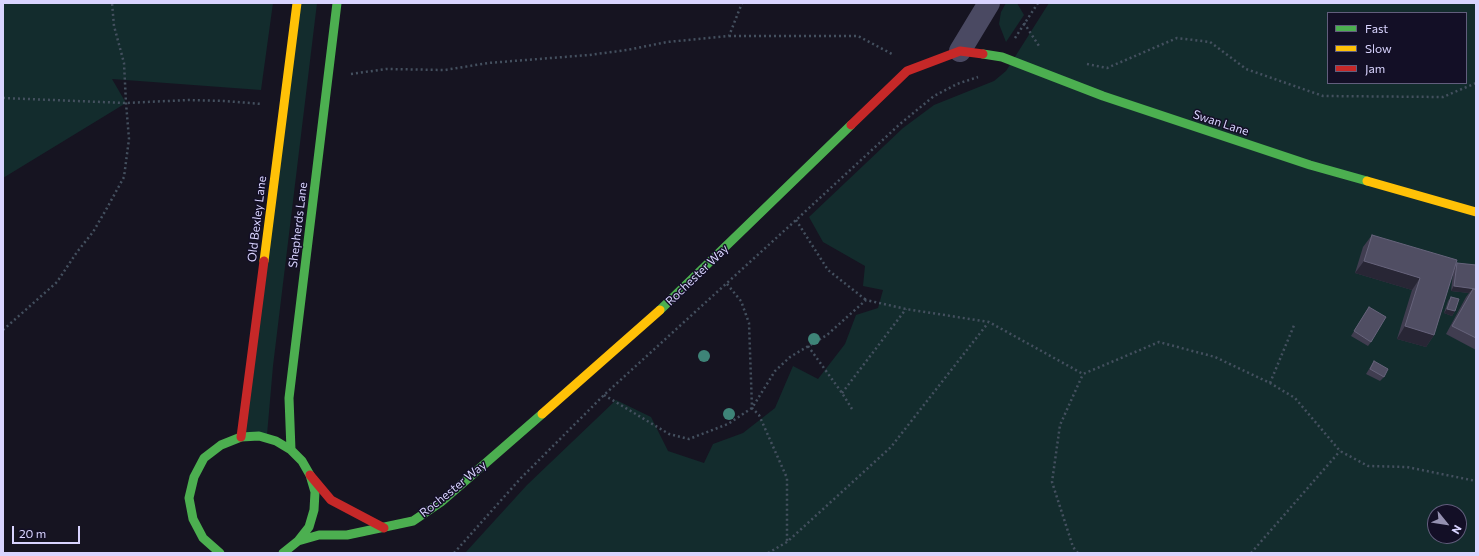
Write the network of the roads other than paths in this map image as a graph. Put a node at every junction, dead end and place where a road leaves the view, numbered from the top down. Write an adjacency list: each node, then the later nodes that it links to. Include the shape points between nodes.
1 (297, 3): 6 (street, Old Bexley Lane)
2 (337, 3): 7 (street, Shepherds Lane, via 289,398)
3 (989, 3): 4 (street)
4 (960, 51): 5 (street, Swan Lane, via 1002,57 1103,96 1303,163); 9 (street, Rochester Way, via 907,71 655,315 441,502 413,521)
5 (1476, 212)
6 (241, 437): 7 (street, via 259,436 276,441); 11 (street, via 221,445 204,458 194,477 189,498 193,519 203,538)
7 (291, 450): 8 (street, via 302,461)
8 (310, 475): 9 (street, via 331,500); 10 (street, via 315,492 314,510 309,526)
9 (384, 528): 10 (street, Rochester Way, via 347,535 319,535)
10 (298, 541): 12 (street)
11 (219, 553)
12 (283, 553)

